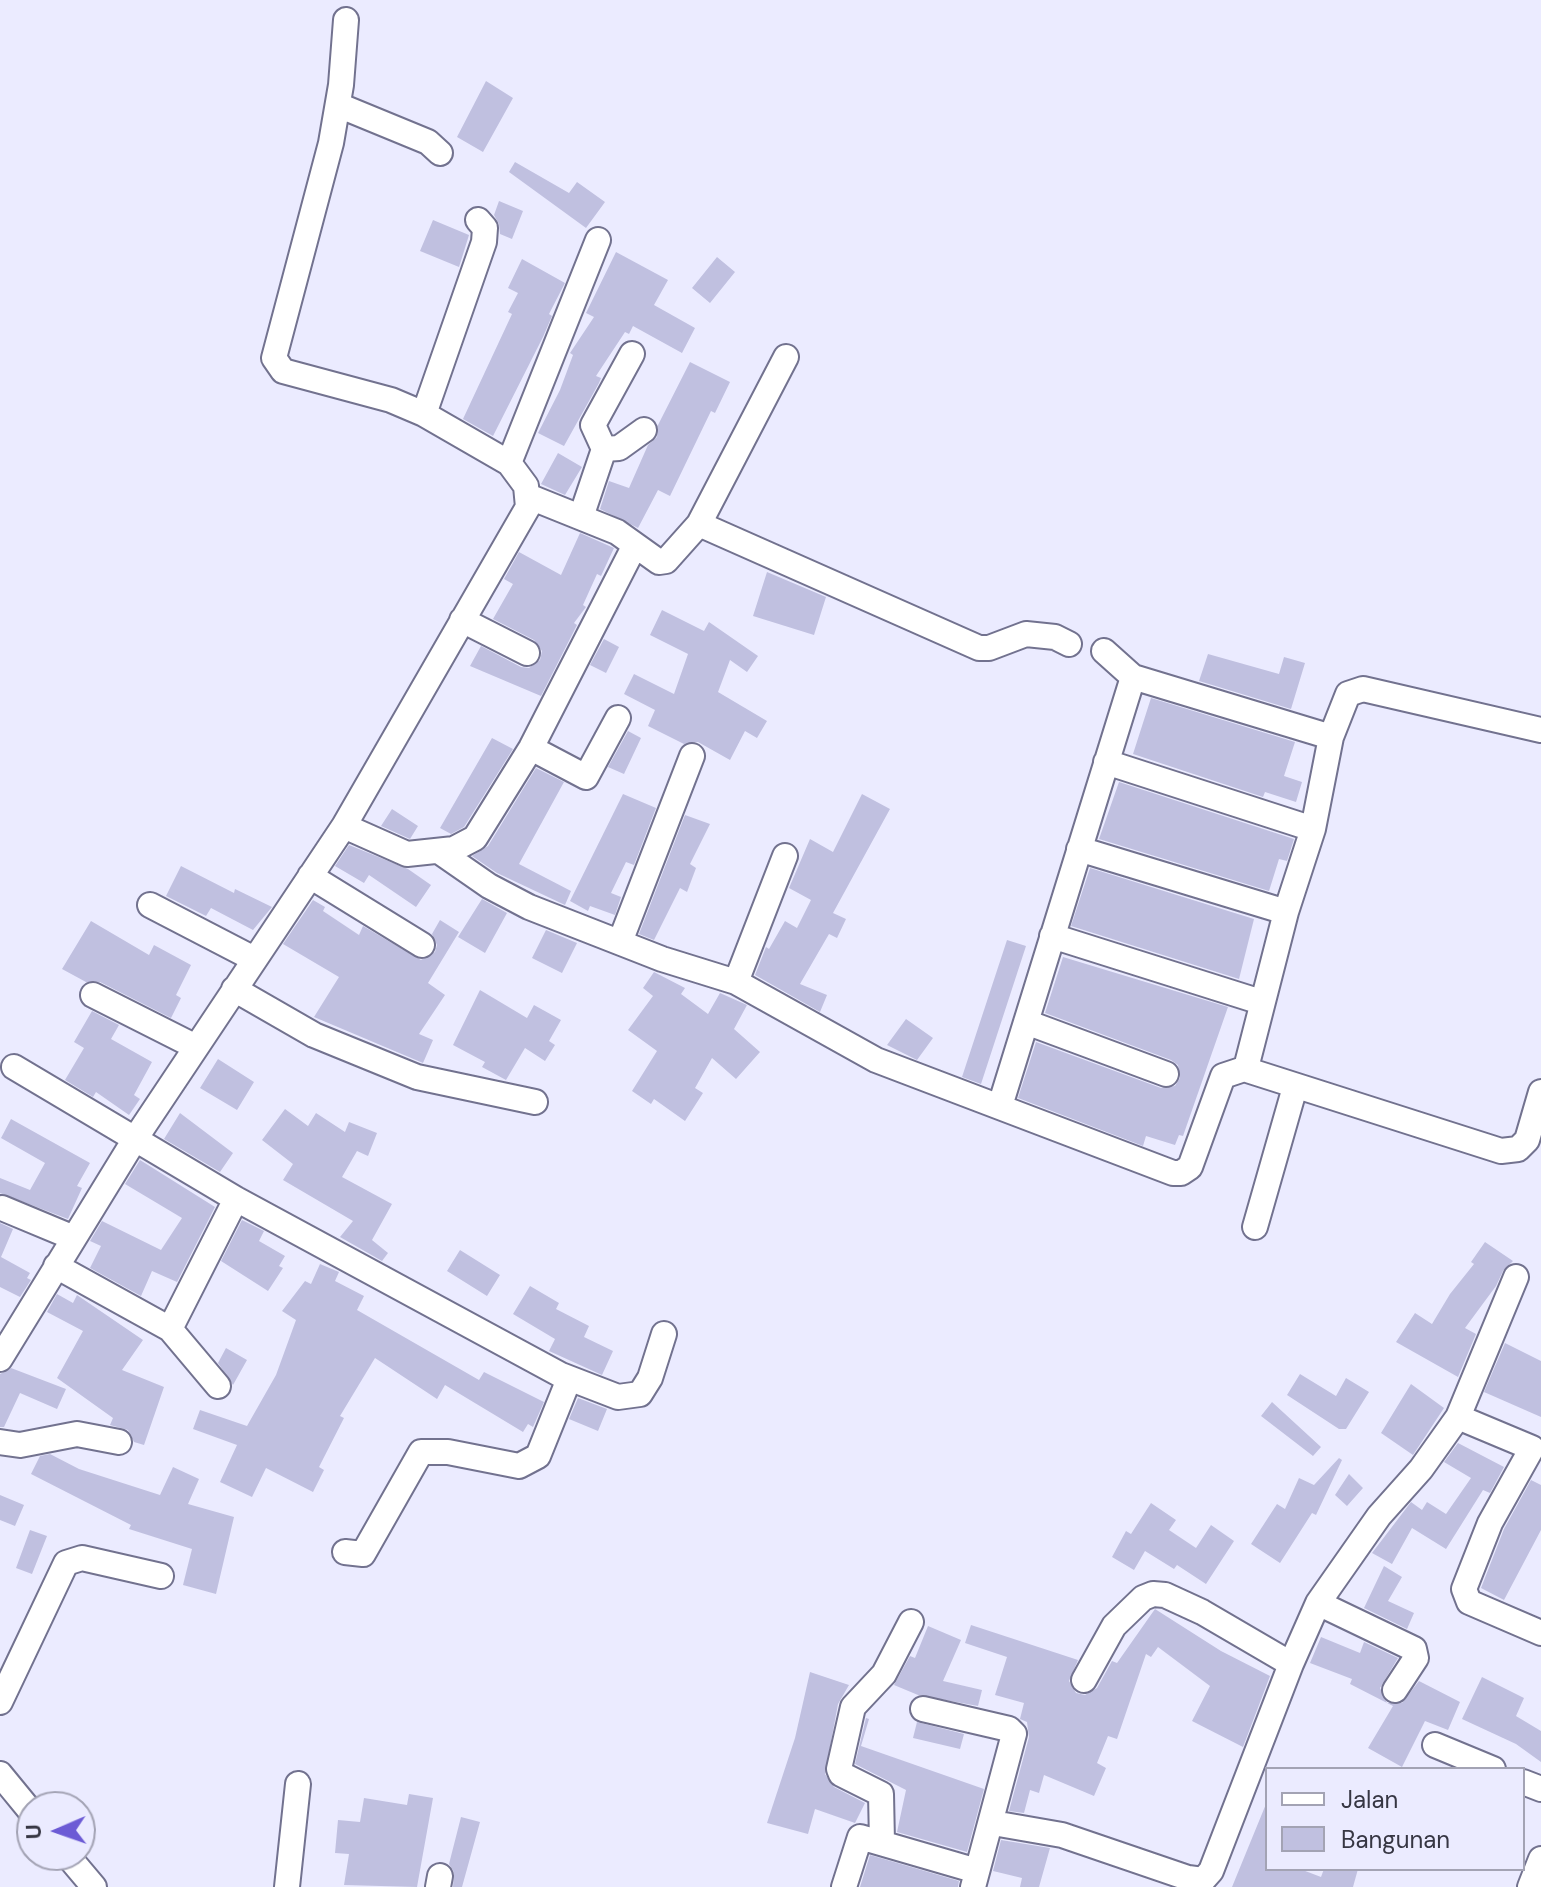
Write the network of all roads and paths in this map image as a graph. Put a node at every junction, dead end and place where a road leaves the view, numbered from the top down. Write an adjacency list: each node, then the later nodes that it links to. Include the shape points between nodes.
1 (346, 20): 2 (street)
2 (338, 105): 3 (street, via 428,142); 8 (street, via 274,358 283,371)
3 (440, 153)
4 (478, 220): 8 (street, via 485,228 484,242)
5 (598, 240): 11 (street)
6 (632, 354): 10 (street, via 595,418 593,430)
7 (786, 357): 14 (street)
8 (424, 414): 11 (street)
9 (644, 430): 10 (street, via 619,448)
10 (604, 449): 13 (street)
11 (509, 463): 12 (street)
12 (530, 497): 13 (street); 16 (street)
13 (581, 517): 15 (street, via 617,532)
14 (699, 524): 15 (street, via 666,561); 17 (street, via 979,648 1026,634)
15 (634, 547): 24 (street)
16 (462, 620): 19 (street); 27 (street)
17 (1069, 644)
18 (1104, 651): 20 (street)
19 (527, 653)
20 (1133, 677): 23 (street); 26 (street)
21 (618, 718): 24 (street, via 586,777)
22 (1541, 730): 23 (street, via 1357,689 1345,697)
23 (1331, 737): 28 (street)
24 (531, 748): 30 (street, via 475,838)
25 (692, 756): 36 (street)
26 (1106, 762): 28 (street); 29 (street)
27 (344, 826): 30 (street, via 407,854); 32 (street)
28 (1313, 829): 34 (street)
29 (1079, 849): 34 (street); 35 (street)
30 (440, 852): 36 (street, via 529,907)
31 (785, 856): 39 (street)
32 (310, 876): 37 (street); 38 (street)
33 (150, 905): 38 (street)
34 (1286, 912): 42 (street)
35 (1052, 936): 42 (street); 43 (street)
36 (620, 942): 39 (street)
37 (422, 945)
38 (254, 959): 40 (street)
39 (736, 982): 51 (street, via 876,1060)
40 (234, 989): 44 (street); 50 (street, via 314,1035 417,1077)
41 (93, 995): 44 (street)
42 (1261, 1002): 46 (street)
43 (1026, 1022): 47 (street); 51 (street)
44 (196, 1047): 52 (street)
45 (14, 1067): 52 (street)
46 (1244, 1069): 48 (street); 51 (street, via 1223,1076 1190,1167 1181,1173)
47 (1166, 1074)
48 (1295, 1087): 49 (street, via 1501,1151 1518,1149 1527,1140); 55 (street)
49 (1541, 1092)
50 (535, 1102)
51 (1000, 1106)
52 (135, 1139): 53 (street); 56 (street)
53 (236, 1199): 59 (street); 62 (street)
54 (2, 1208): 56 (street)
55 (1255, 1227)
56 (74, 1238): 57 (street)
57 (56, 1266): 59 (street); 61 (street)
58 (1516, 1277): 64 (street)
59 (170, 1329): 63 (street)
60 (664, 1334): 62 (street, via 640,1394 618,1397)
61 (0, 1359)
62 (569, 1379): 68 (street, via 538,1456 519,1466 421,1452 363,1554)
63 (218, 1386)
64 (1458, 1417): 67 (street); 70 (street)
65 (0, 1442): 66 (street, via 20,1445 77,1434)
66 (119, 1442)
67 (1536, 1449): 72 (street, via 1490,1523 1464,1589 1469,1602)
68 (345, 1552)
69 (161, 1576): 76 (street, via 82,1558 66,1563)
70 (1318, 1603): 73 (street); 75 (street, via 1414,1649 1416,1658)
71 (911, 1622): 84 (street, via 884,1674 853,1707 839,1767 841,1774 881,1794)
72 (1541, 1633)
73 (1291, 1664): 74 (street, via 1202,1612 1153,1594 1114,1626); 83 (street, via 1211,1871 1203,1880 1062,1835)
74 (1084, 1680)
75 (1395, 1690)
76 (0, 1702)
77 (923, 1709): 83 (street, via 1014,1734)
78 (1435, 1745): 79 (street)
79 (1488, 1767)
80 (0, 1774): 82 (street)
81 (298, 1784): 89 (street)
82 (16, 1794)
83 (993, 1823): 87 (street)
84 (882, 1842): 87 (street); 90 (street, via 859,1839)
85 (1541, 1859): 91 (street)
86 (80, 1871): 88 (street)
87 (975, 1879)
88 (94, 1887)
89 (287, 1887)
90 (844, 1887)
91 (1530, 1887)

